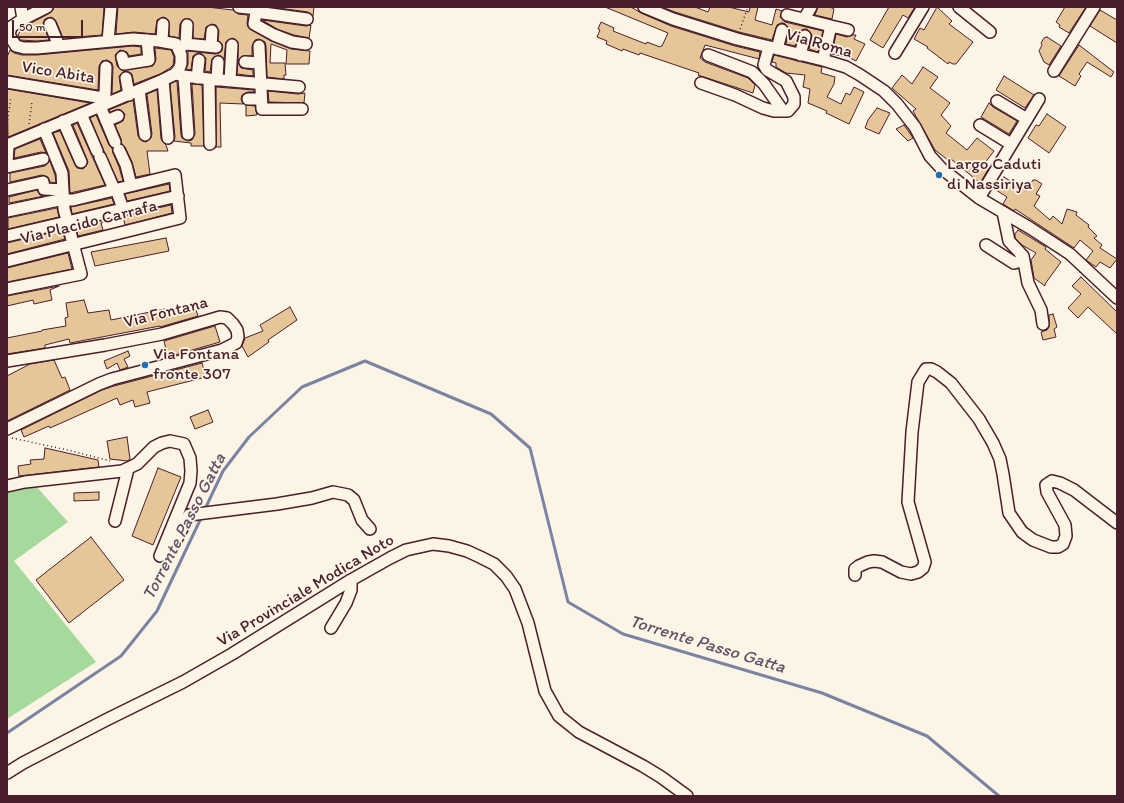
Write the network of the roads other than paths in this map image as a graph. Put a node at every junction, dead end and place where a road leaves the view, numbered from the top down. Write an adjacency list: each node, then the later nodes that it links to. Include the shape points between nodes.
1 (47, 7): 9 (street)
2 (111, 7): 25 (street)
3 (239, 7): 10 (street)
4 (644, 7): 32 (street, Via Roma, via 672,19)
5 (812, 7): 12 (street)
6 (924, 7): 33 (street)
7 (959, 7): 21 (street)
8 (1094, 7): 43 (street)
9 (20, 10): 22 (street)
10 (257, 10): 13 (street); 27 (street, via 254,24 292,42)
11 (787, 15): 12 (street)
12 (804, 19): 17 (street)
13 (307, 20)
14 (50, 24): 29 (street)
15 (162, 24): 26 (street)
16 (187, 25): 30 (street)
17 (831, 26): 19 (street); 38 (street)
18 (782, 30): 32 (street)
19 (848, 30)
20 (212, 31): 30 (street, via 214,47)
21 (990, 32)
22 (8, 34): 29 (street, via 16,46 24,48)
23 (805, 36): 35 (street)
24 (147, 40): 25 (street); 26 (street); 36 (street, via 149,60 124,64)
25 (108, 41): 29 (street)
26 (162, 41): 30 (street)
27 (306, 44)
28 (232, 45): 49 (street)
29 (59, 46)
30 (182, 46): 44 (street)
31 (259, 46): 41 (street)
32 (773, 48): 35 (street, Via Roma); 62 (street, via 764,65 766,70 786,81 794,96 791,109)
33 (895, 53)
34 (708, 55): 62 (street, via 752,72)
35 (800, 55): 38 (street, Via Roma)
36 (122, 57)
37 (199, 60): 46 (street)
38 (823, 60): 84 (street, Via Roma, via 846,67 884,91 911,120 930,156)
39 (218, 62): 48 (street)
40 (245, 62): 41 (street)
41 (259, 62): 51 (street)
42 (106, 67): 60 (street)
43 (1054, 71)
44 (180, 75): 46 (street); 47 (street); 70 (street)
45 (126, 78): 55 (street)
46 (197, 78): 48 (street)
47 (163, 80): 54 (street); 72 (street)
48 (213, 80): 49 (street); 73 (street)
49 (230, 81): 51 (street)
50 (7, 82): 60 (street, Vico Abita)
51 (260, 83): 53 (street); 56 (street)
52 (701, 83): 62 (street, via 763,108)
53 (300, 87)
54 (140, 90): 55 (street); 71 (street)
55 (129, 94): 60 (street)
56 (261, 99): 58 (street); 61 (street, via 262,109)
57 (1039, 99): 65 (street)
58 (248, 100)
59 (997, 101): 65 (street)
60 (103, 103): 63 (street); 67 (street)
61 (302, 109)
62 (783, 111)
63 (81, 114): 66 (street); 80 (street)
64 (118, 116): 67 (street)
65 (1027, 119): 74 (street)
66 (63, 121): 69 (street); 77 (street)
67 (106, 121): 79 (street, via 126,165)
68 (980, 124): 74 (street)
69 (44, 129): 75 (street); 82 (street, via 62,173)
70 (188, 134)
71 (145, 135)
72 (168, 138)
73 (210, 144)
74 (1011, 144): 84 (street)
75 (7, 145): 78 (street)
76 (43, 159): 78 (street)
77 (81, 162)
78 (7, 166)
79 (131, 185): 80 (street); 83 (street, via 175,175)
80 (115, 189): 82 (street, via 73,200); 85 (street)
81 (7, 190): 82 (street, via 43,182 44,189)
82 (63, 195): 86 (street); 88 (street)
83 (178, 196): 85 (street); 90 (street, Via Placido Carrafa, via 180,218)
84 (979, 198): 87 (street, Via Roma)
85 (122, 209): 88 (street)
86 (7, 212)
87 (1003, 212): 92 (street, via 1009,241); 95 (street, Via Roma, via 1070,254)
88 (67, 222): 89 (street); 90 (street)
89 (7, 236)
90 (73, 245): 93 (street, Via Placido Carrafa); 94 (street, via 81,274)
91 (986, 245): 92 (street, via 1014,263 1020,261)
92 (1023, 256): 96 (street, via 1028,283 1041,310)
93 (7, 261)
94 (7, 289)
95 (1117, 298)
96 (1043, 324)
97 (7, 361): 98 (street, Via Fontana, via 162,334 220,317 227,318 233,324 238,337 236,343 222,350 99,384)
98 (7, 429)
99 (128, 469): 100 (street, via 122,472); 101 (street); 103 (street, via 162,443 178,442 184,444 187,450 190,458 190,483 162,552 173,546 189,515 276,504 333,492 348,494)
100 (7, 486)
101 (115, 521)
102 (1117, 523): 104 (street, via 1074,490 1052,481 1046,485 1047,492 1065,525 1066,536 1063,544 1051,547 1033,540 1022,532 1009,513 1000,459 979,419 951,383 937,372 926,369 918,382 908,502 925,562 923,568 911,574 874,561 859,566 855,569)
103 (370, 529)
104 (855, 575)
105 (351, 580): 106 (street, via 351,590 346,603); 107 (street, Via Provinciale Modica Noto, via 183,682); 108 (street, Via Provinciale Modica Noto, via 406,550 433,544 467,551 494,564 515,589 528,623 545,690 559,716 579,732 662,777)
106 (330, 628)
107 (7, 773)
108 (687, 796)

